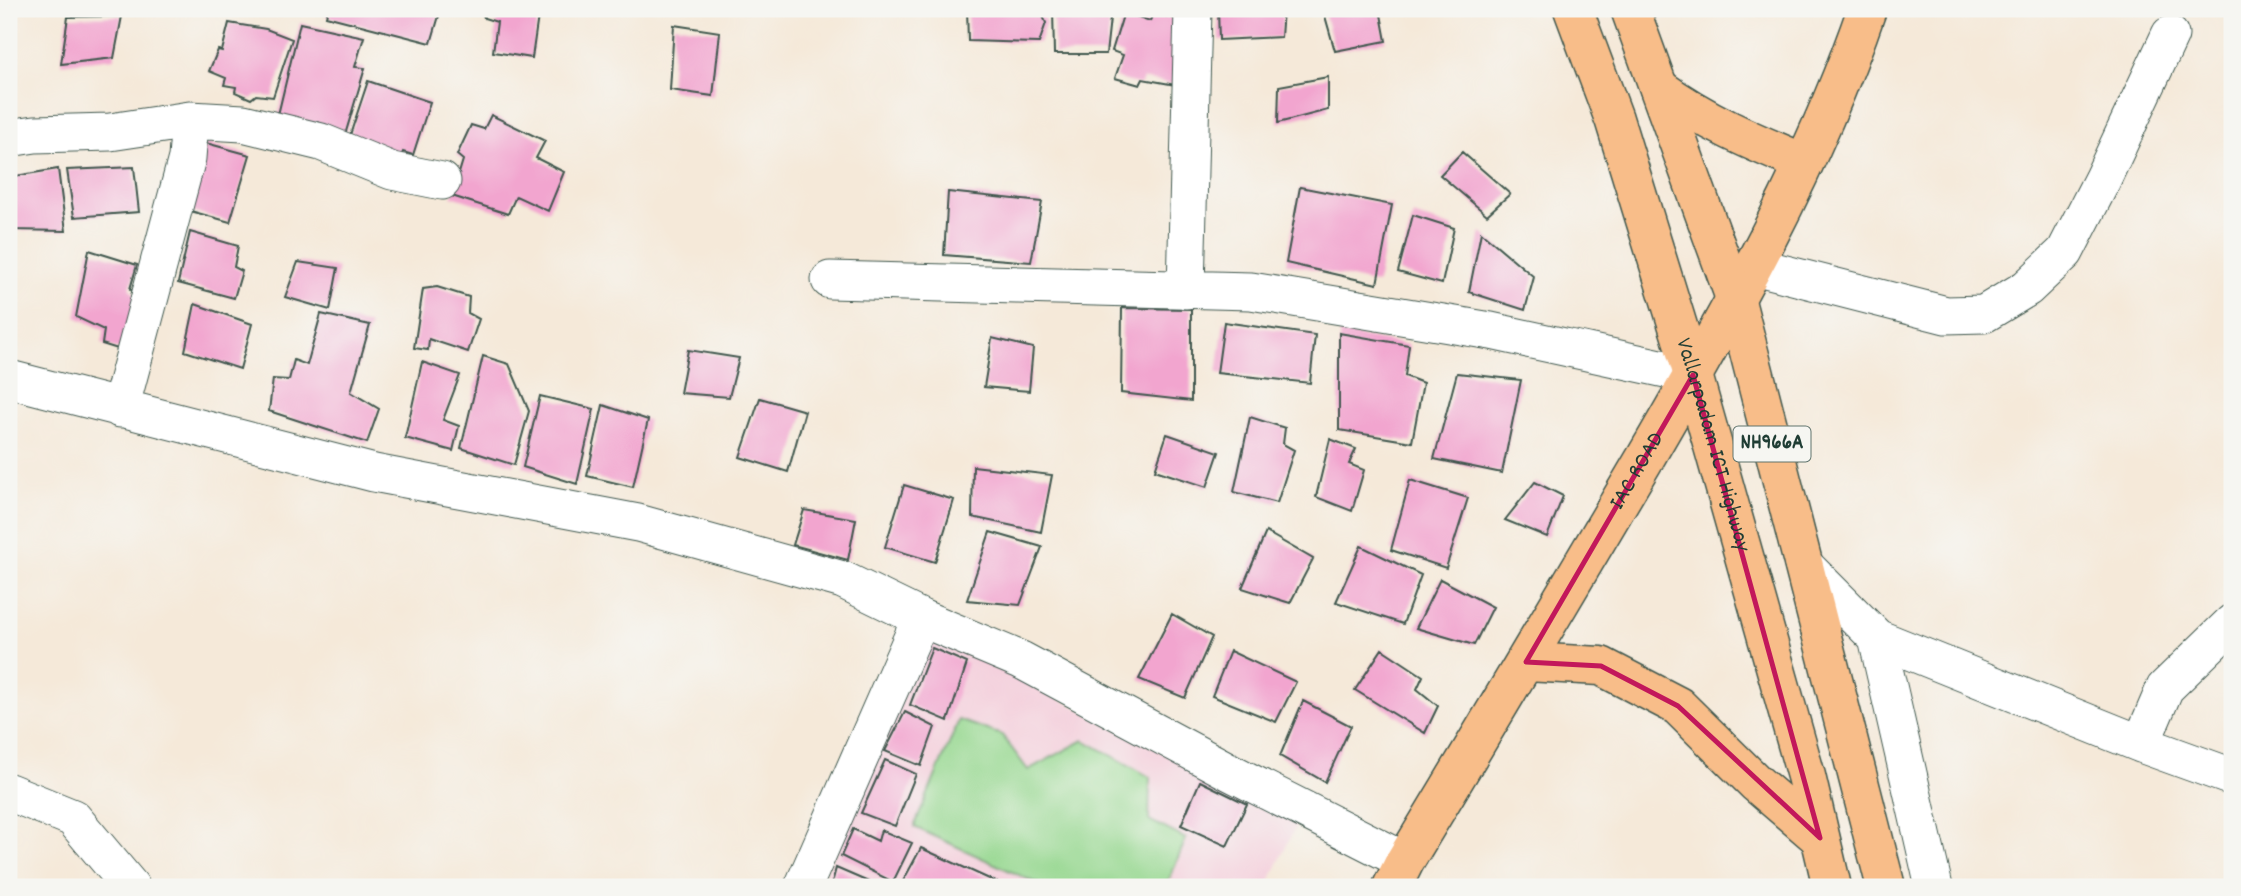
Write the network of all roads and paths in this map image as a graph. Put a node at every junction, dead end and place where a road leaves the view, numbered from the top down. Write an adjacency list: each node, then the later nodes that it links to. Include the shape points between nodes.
1 (1194, 9): 13 (street)
2 (1573, 9): 15 (main road, Vallarpadam ICT Highway / NH966A, via 1614,119)
3 (1630, 9): 6 (main road, NH966A)
4 (1861, 25): 9 (main road, IAC ROAD)
5 (2170, 35): 11 (street, via 2065,253 2027,288 1984,314 1946,315)
6 (1659, 89): 9 (main road, via 1751,142); 14 (main road, NH966A)
7 (190, 120): 8 (street, via 110,132); 10 (street, via 243,123 308,138 392,171); 17 (street, via 187,158)
8 (9, 138)
9 (1804, 163): 11 (main road, IAC ROAD)
10 (442, 181)
11 (1754, 265): 14 (main road, IAC ROAD)
12 (830, 280): 13 (street)
13 (1186, 290): 15 (street, via 1251,290 1505,334)
14 (1736, 301): 15 (main road, IAC ROAD); 18 (main road, NH966A)
15 (1693, 375): 22 (main road, IAC ROAD); 26 (main road, Vallarpadam ICT Highway / NH966A)
16 (9, 379): 17 (street)
17 (120, 409): 19 (street, via 374,473 638,523 843,580)
18 (1803, 564): 21 (street); 31 (main road, NH966A)
19 (921, 618): 27 (street, via 1021,660 1230,772); 29 (street)
20 (2232, 623): 23 (street, via 2165,688)
21 (1877, 638): 23 (street); 32 (street)
22 (1526, 662): 26 (main road, via 1601,666 1678,706); 27 (main road, IAC ROAD)
23 (2141, 744): 24 (street)
24 (2232, 777)
25 (9, 792): 28 (street, via 73,818)
26 (1820, 838): 30 (main road, Vallarpadam ICT Highway / NH966A)
27 (1398, 874)
28 (131, 887)
29 (803, 887)
30 (1832, 887)
31 (1886, 887)
32 (1934, 887)

